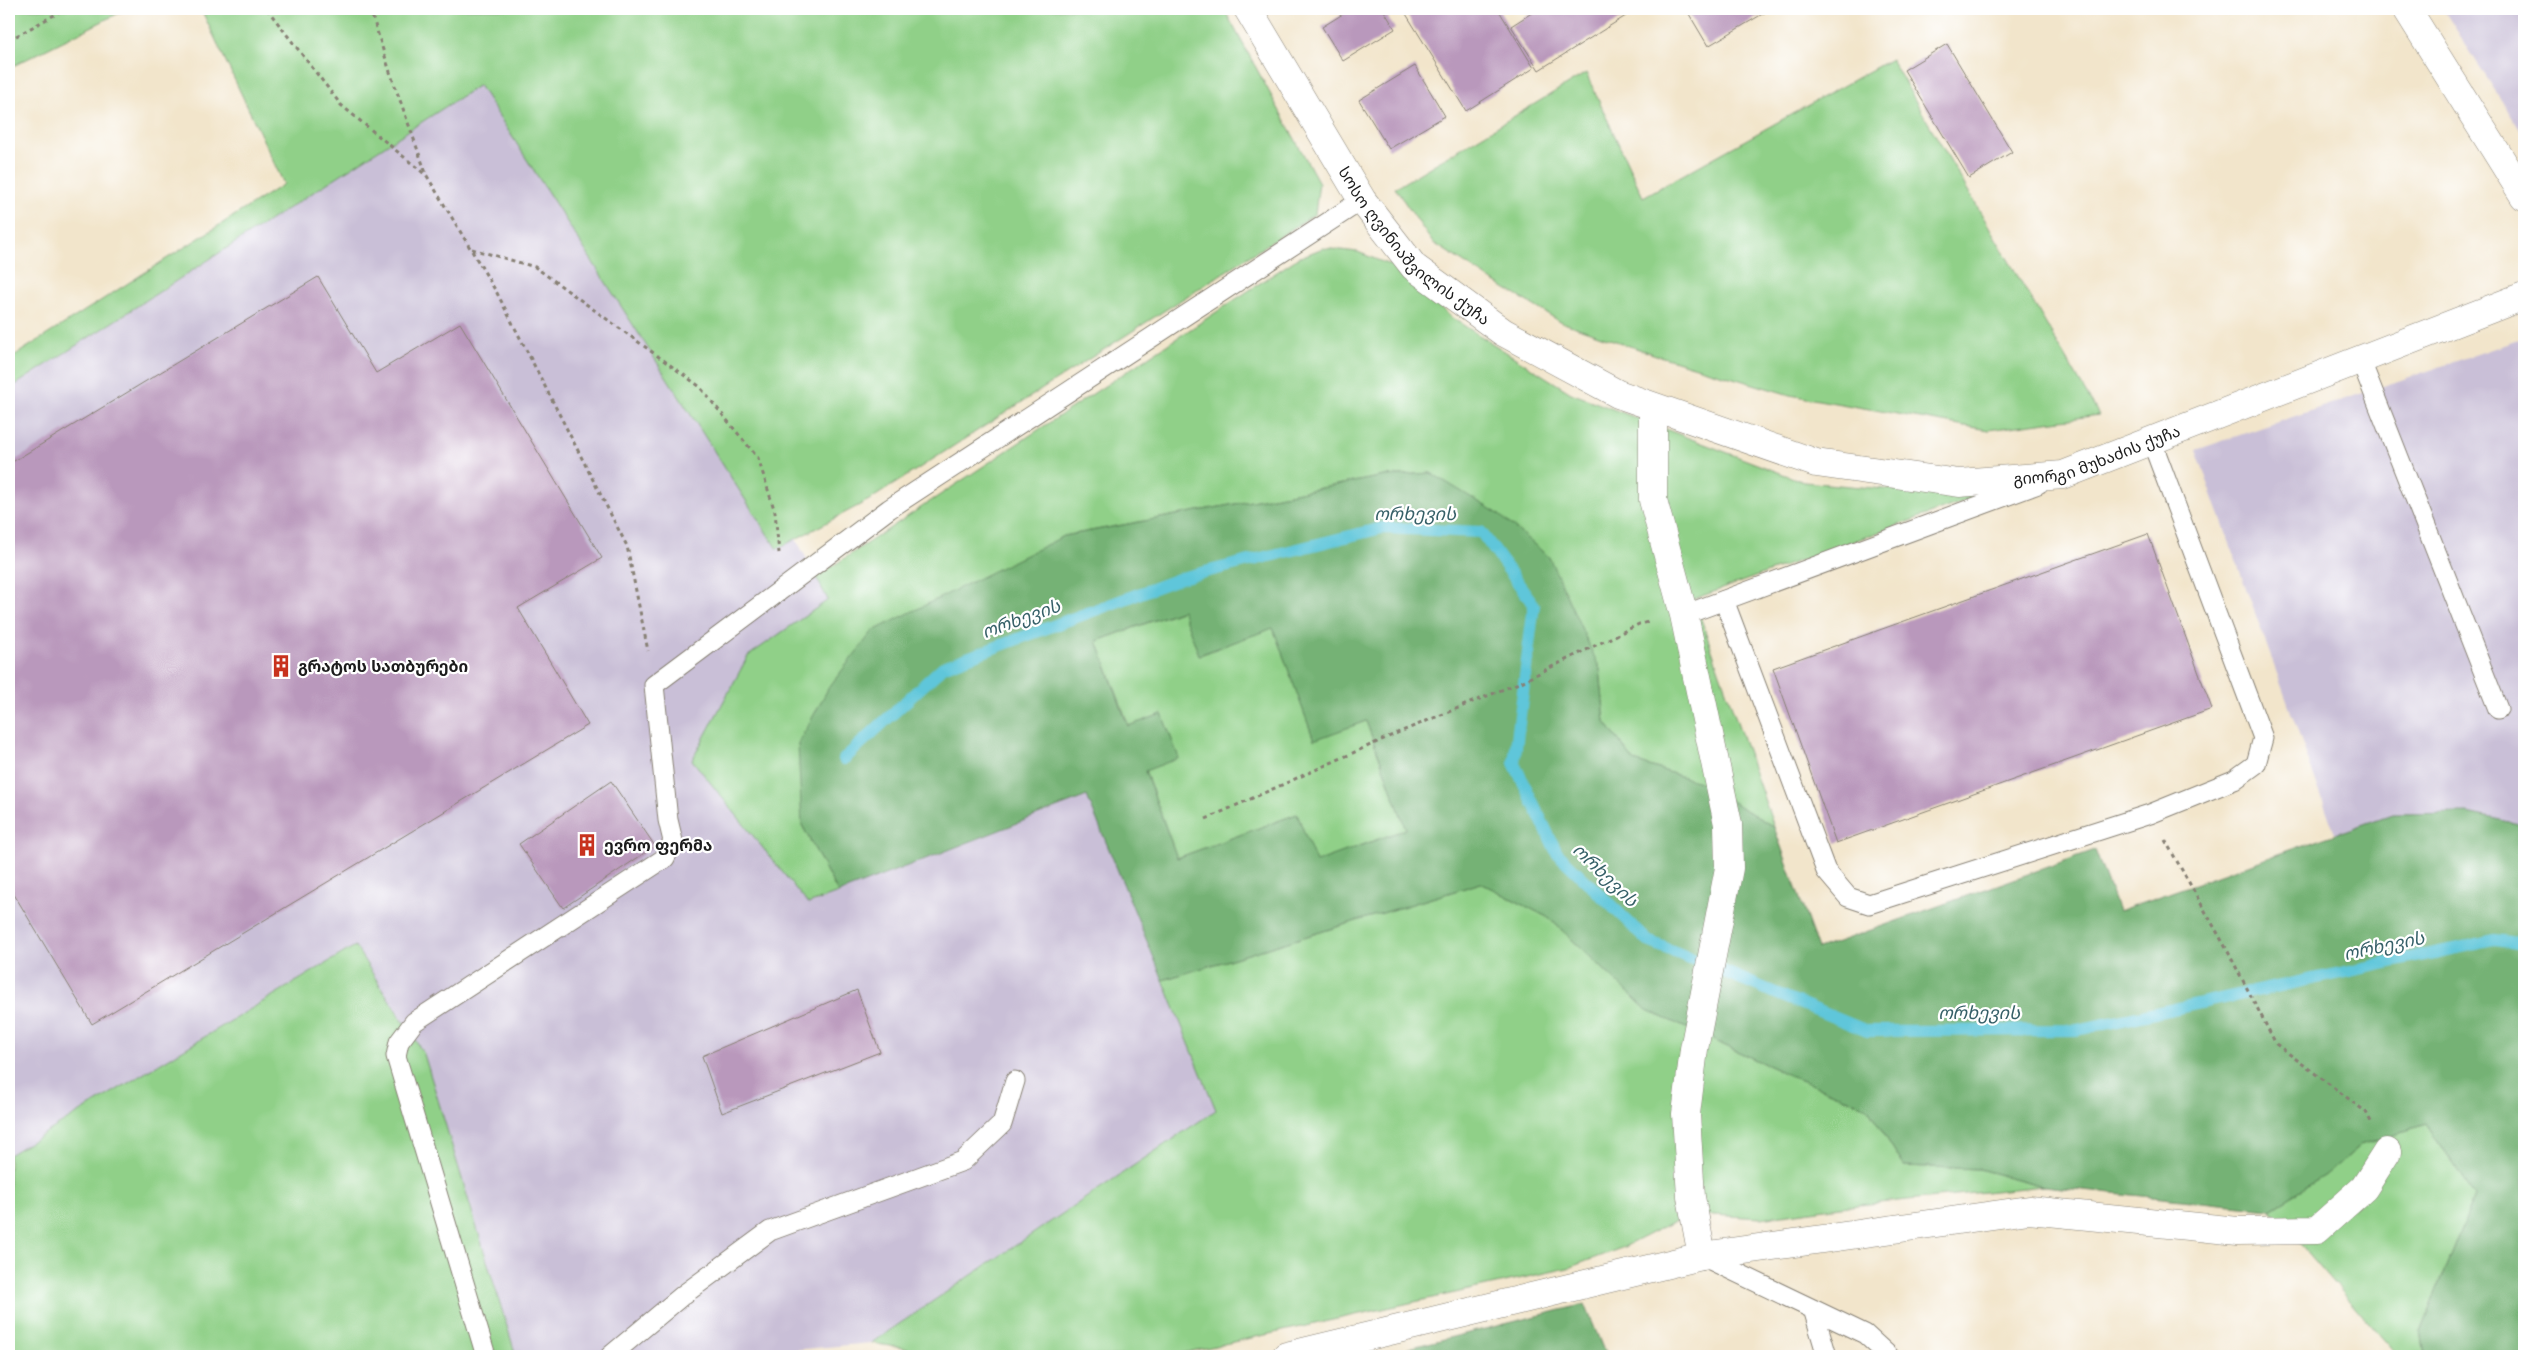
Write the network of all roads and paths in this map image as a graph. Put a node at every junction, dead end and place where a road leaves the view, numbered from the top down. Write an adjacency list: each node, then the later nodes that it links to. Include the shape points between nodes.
1 (65, 9): 6 (path)
2 (267, 9): 7 (path, via 341,105)
3 (370, 9): 7 (path)
4 (1248, 9): 9 (street, სოსო ღვინიაშვილის ქუჩა)
5 (2407, 9): 8 (street)
6 (9, 40)
7 (428, 176): 10 (path)
8 (2524, 196)
9 (1362, 200): 13 (street, სოსო ღვინიაშვილის ქუჩა, via 1414,267 1503,332 1618,394); 16 (lane, via 893,506)
10 (471, 249): 16 (path, via 535,267 699,386 758,458 775,512); 19 (path, via 497,293 627,546)
11 (2524, 296): 12 (street, გიორგი მუხაძის ქუჩა)
12 (2361, 361): 14 (street, გიორგი მუხაძის ქუჩა); 20 (lane)
13 (1653, 407): 15 (street, გიორგი მუხაძის ქუჩა, via 1816,463 1959,483); 18 (street, via 1653,500)
14 (2152, 442): 15 (street, გიორგი მუხაძის ქუჩა); 21 (lane, via 2263,738 2256,764 2234,780)
15 (2063, 475): 17 (lane)
16 (782, 589): 19 (lane)
17 (1724, 600): 18 (lane); 21 (lane, via 1826,871 1848,897 1869,904)
18 (1684, 615): 22 (path, via 1639,624 1530,678 1395,734); 25 (street, via 1728,824 1729,868 1694,1049 1686,1114 1691,1197)
19 (654, 686): 27 (lane, via 673,841 665,858 414,1022 398,1042 396,1056)
20 (2498, 709)
21 (2150, 814): 24 (path, via 2276,1044 2366,1112)
22 (1206, 820)
23 (1016, 1081): 28 (lane, via 1002,1124 963,1161 770,1231 683,1295)
24 (2387, 1152): 25 (street, via 2364,1188 2317,1230 2238,1231 2029,1210)
25 (1702, 1256): 26 (lane); 29 (street)
26 (1813, 1309): 30 (lane); 31 (lane, via 1865,1334)
27 (486, 1356)
28 (610, 1356)
29 (1286, 1356)
30 (1827, 1356)
31 (1889, 1356)

